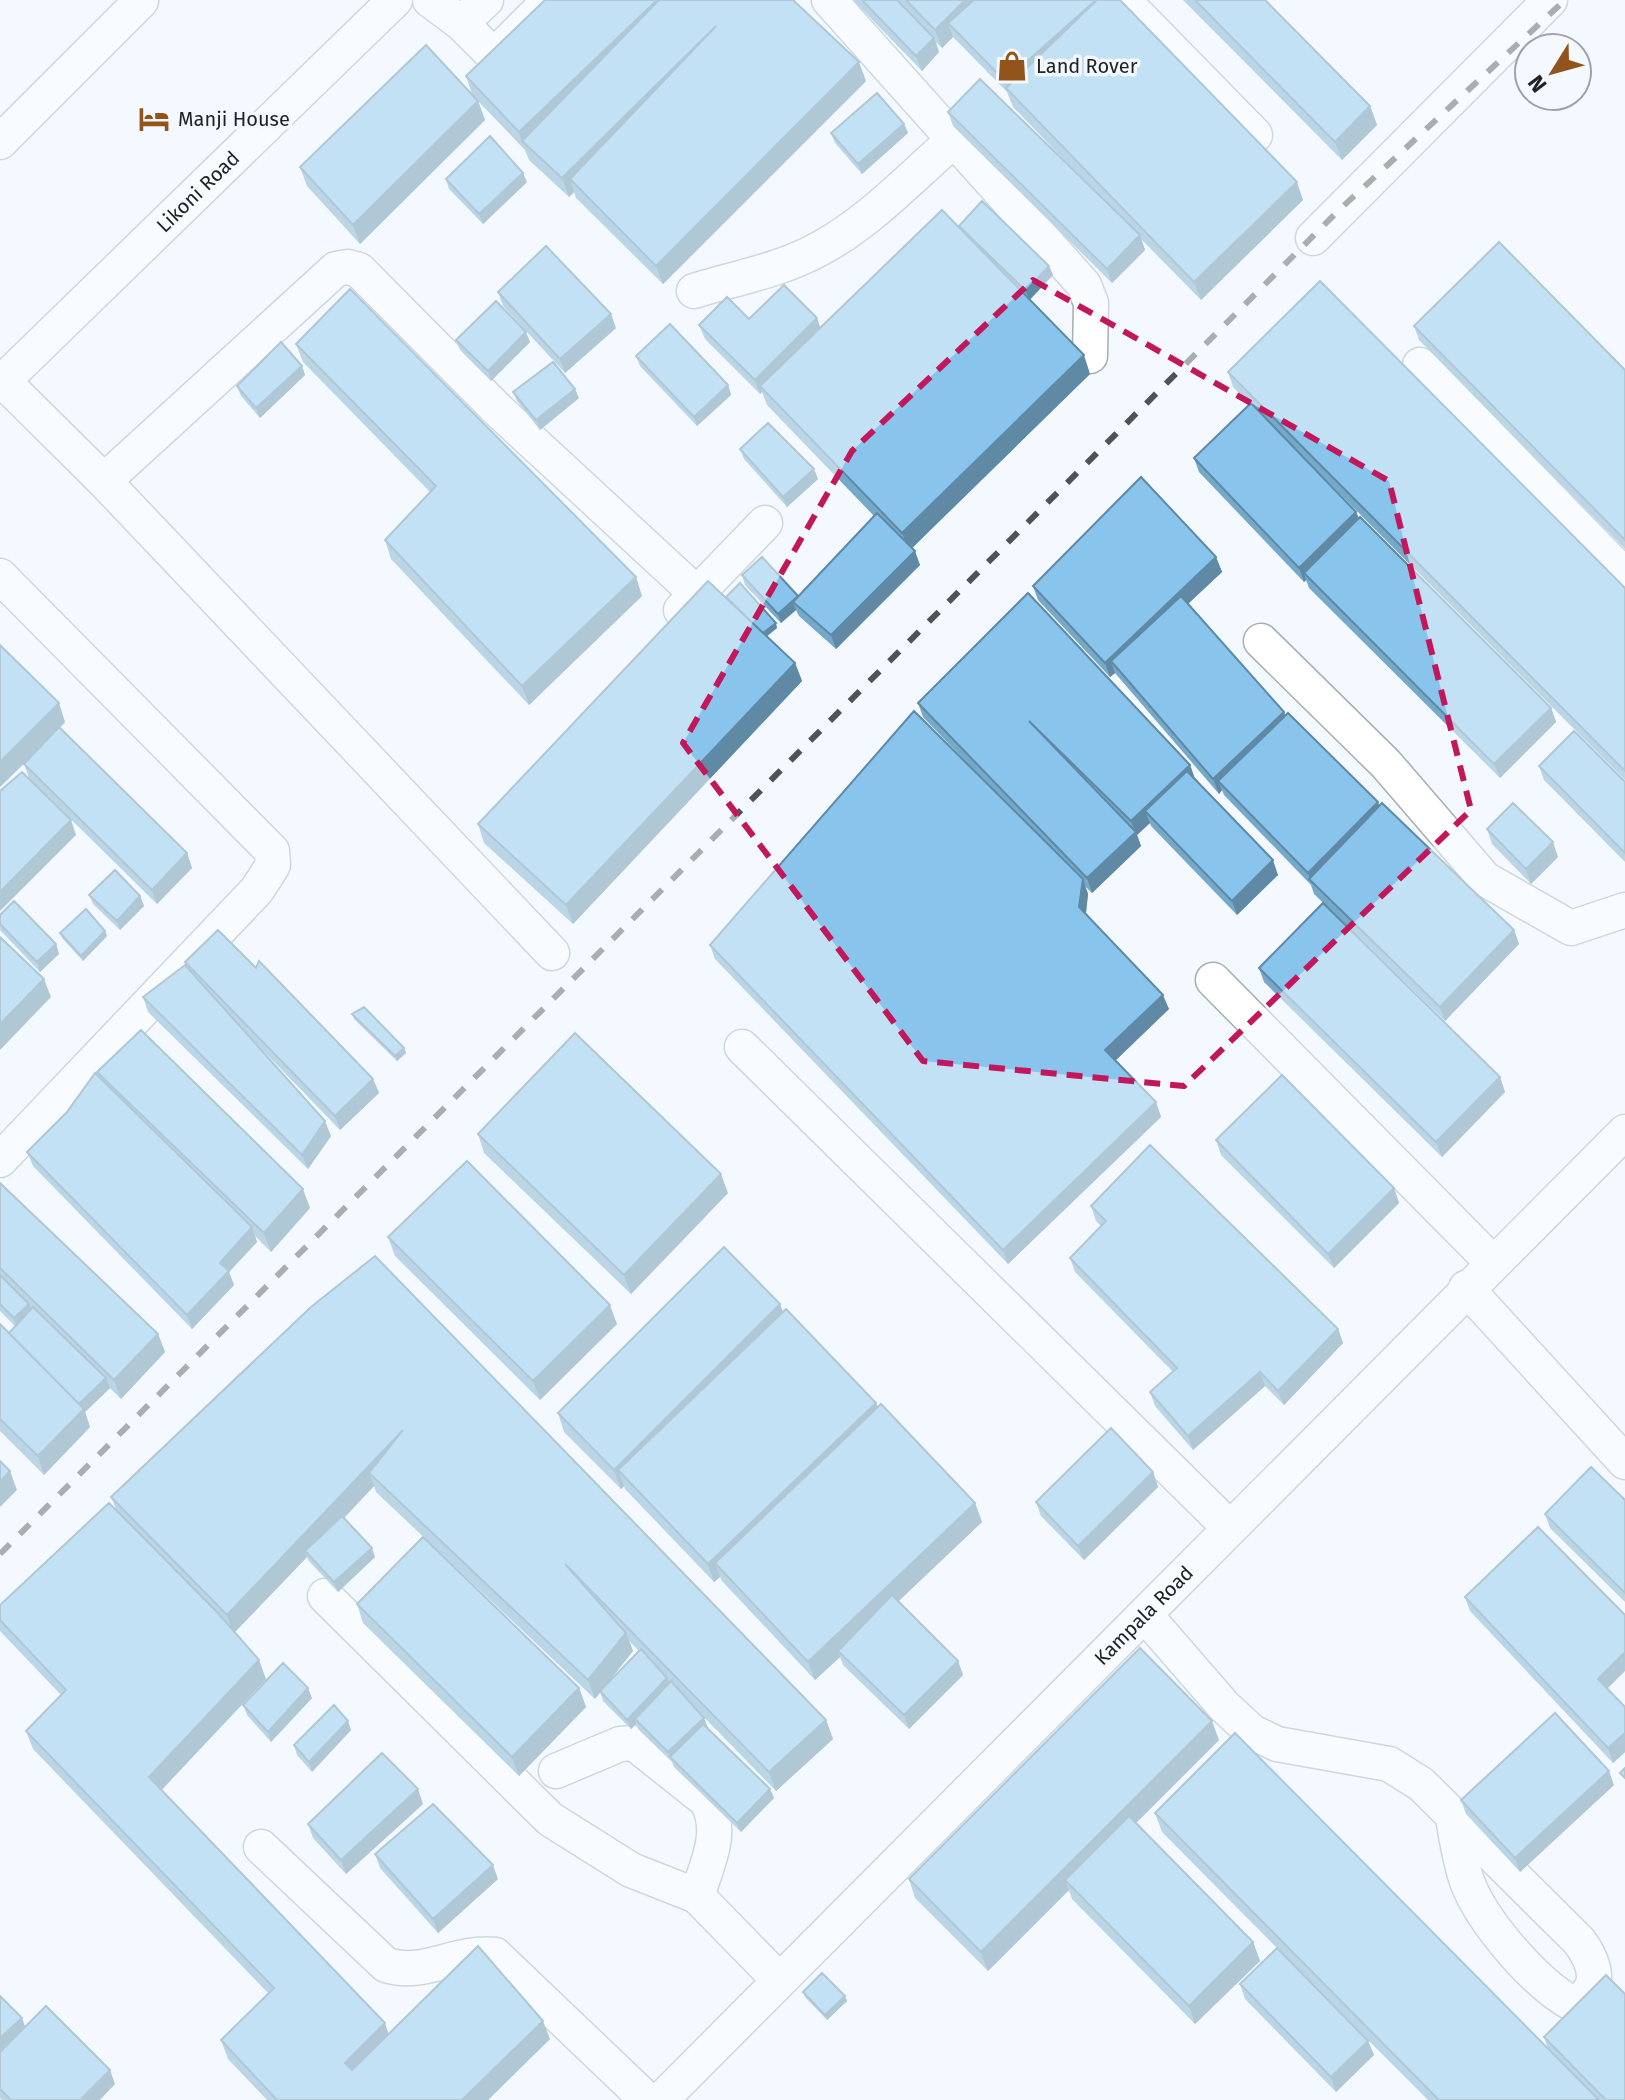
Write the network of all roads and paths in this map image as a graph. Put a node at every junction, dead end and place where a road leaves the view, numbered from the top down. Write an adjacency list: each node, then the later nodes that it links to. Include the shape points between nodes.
1 (373, 0): 18 (street, Likoni Road)
2 (395, 0): 18 (street, Likoni Road)
3 (430, 0): 10 (street)
4 (486, 0): 10 (street)
5 (550, 0): 10 (street, via 502,48 490,52)
6 (829, 0): 12 (street)
7 (1123, 0): 11 (street)
8 (1550, 0): 14 (street)
9 (141, 1): 13 (street)
10 (461, 23)
11 (1255, 135)
12 (954, 140): 15 (street, via 823,247 789,263); 16 (street, via 1084,285 1091,303)
13 (0, 142)
14 (1313, 238)
15 (694, 291)
16 (1090, 356)
17 (1420, 365): 22 (street)
18 (1, 377): 19 (street)
19 (104, 481): 23 (street, via 336,269 348,267 359,270 498,410); 27 (street, via 470,840)
20 (765, 523): 23 (street)
21 (0, 576): 31 (street, via 272,851 273,865 257,890)
22 (1625, 576)
23 (696, 593): 24 (street)
24 (663, 629)
25 (1261, 641): 26 (street, via 1386,764 1485,879 1571,928)
26 (1625, 910)
27 (552, 953)
28 (1213, 980): 32 (street)
29 (742, 1047): 35 (street)
30 (1625, 1132): 32 (street, Kampala Road)
31 (0, 1160)
32 (1492, 1262): 33 (street, Kampala Road)
33 (1466, 1288): 34 (street); 35 (street, Kampala Road)
34 (1625, 1462)
35 (1229, 1527): 37 (street, Kampala Road)
36 (325, 1596): 41 (street, via 550,1819 631,1870)
37 (1145, 1615): 39 (street, via 1252,1732 1277,1744 1389,1764 1421,1784); 42 (street, Kampala Road)
38 (556, 1771): 41 (street, via 634,1743 707,1801 716,1834)
39 (1453, 1818): 39 (street, via 1592,1959 1595,1981 1586,1998 1573,2004 1552,1993 1510,1948 1469,1887)
40 (261, 1847): 43 (street, via 386,1965 408,1972 473,1953 495,1955)
41 (697, 1896): 42 (street)
42 (779, 1980): 44 (street, Kampala Road)
43 (647, 2100)
44 (661, 2100)

